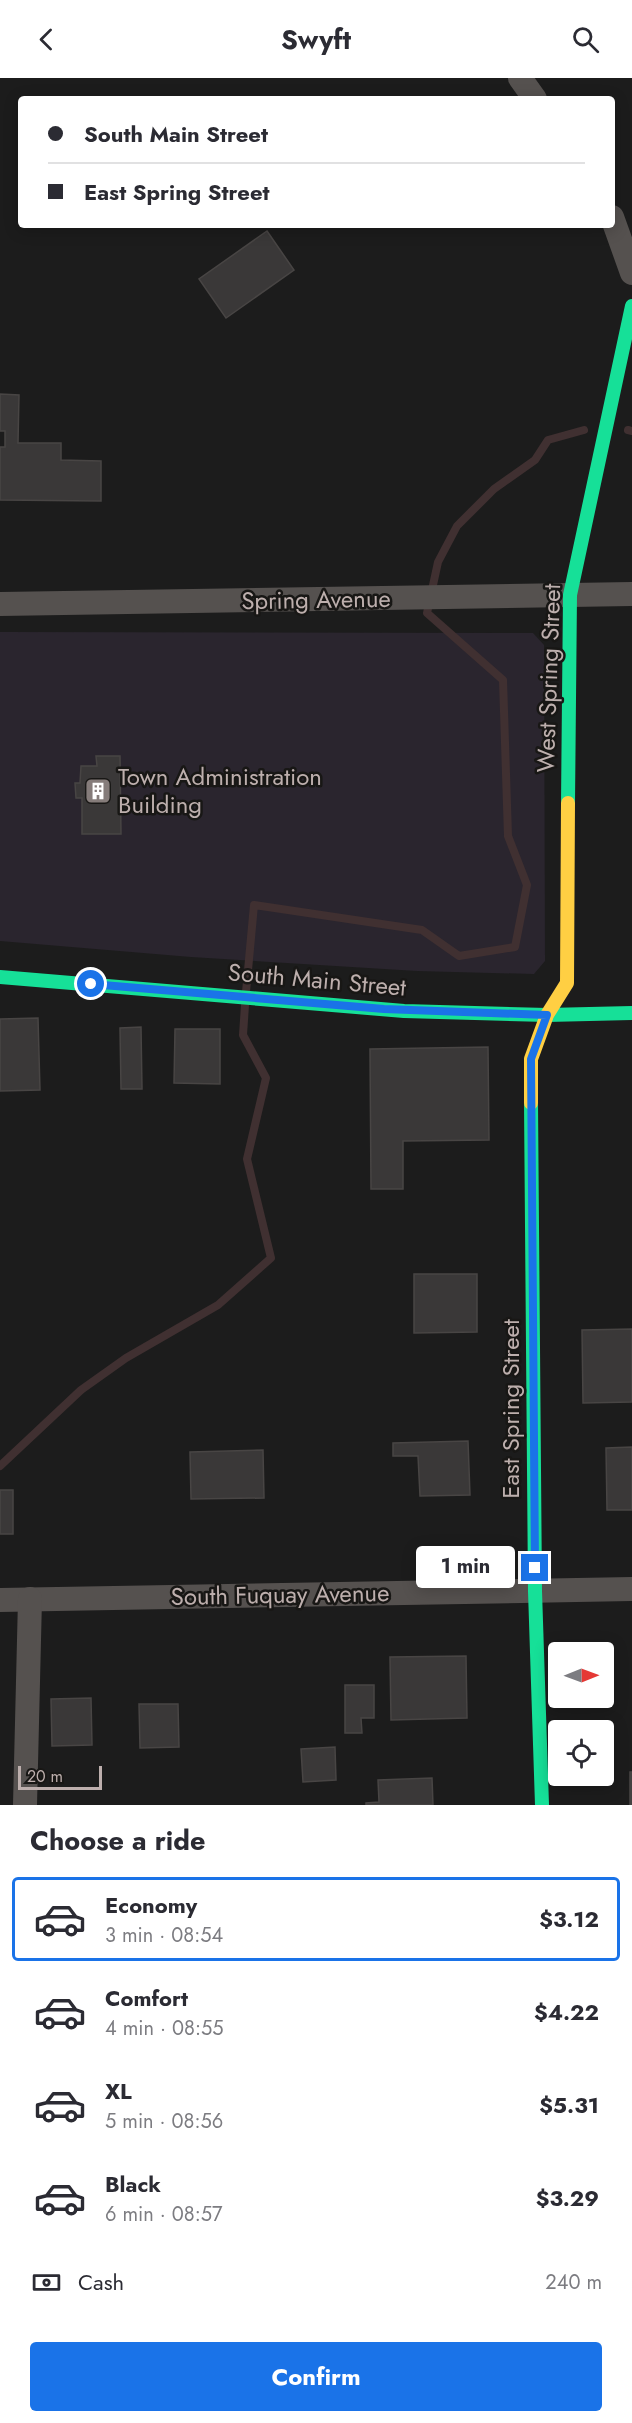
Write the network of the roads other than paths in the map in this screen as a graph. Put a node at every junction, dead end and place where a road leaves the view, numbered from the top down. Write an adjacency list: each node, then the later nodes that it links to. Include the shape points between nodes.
1 (520, 78): 2 (street)
2 (533, 96)
3 (615, 225): 4 (street)
4 (632, 273)
5 (632, 306): 6 (street, West Spring Street)
6 (570, 594): 7 (street, Spring Avenue); 8 (street, Spring Avenue); 11 (street, West Spring Street, via 567,983)
7 (632, 594)
8 (0, 604)
9 (0, 977): 11 (street, South Main Street, via 393,1010)
10 (632, 1013): 11 (street, South Main Street)
11 (547, 1015): 13 (street, East Spring Street, via 531,1059)
12 (632, 1589): 13 (street, South Fuquay Avenue)
13 (535, 1591): 14 (street, South Fuquay Avenue); 17 (street, East Spring Street)
14 (30, 1599): 15 (street, South Fuquay Avenue); 16 (street)
15 (0, 1600)
16 (25, 1805)
17 (542, 1805)

